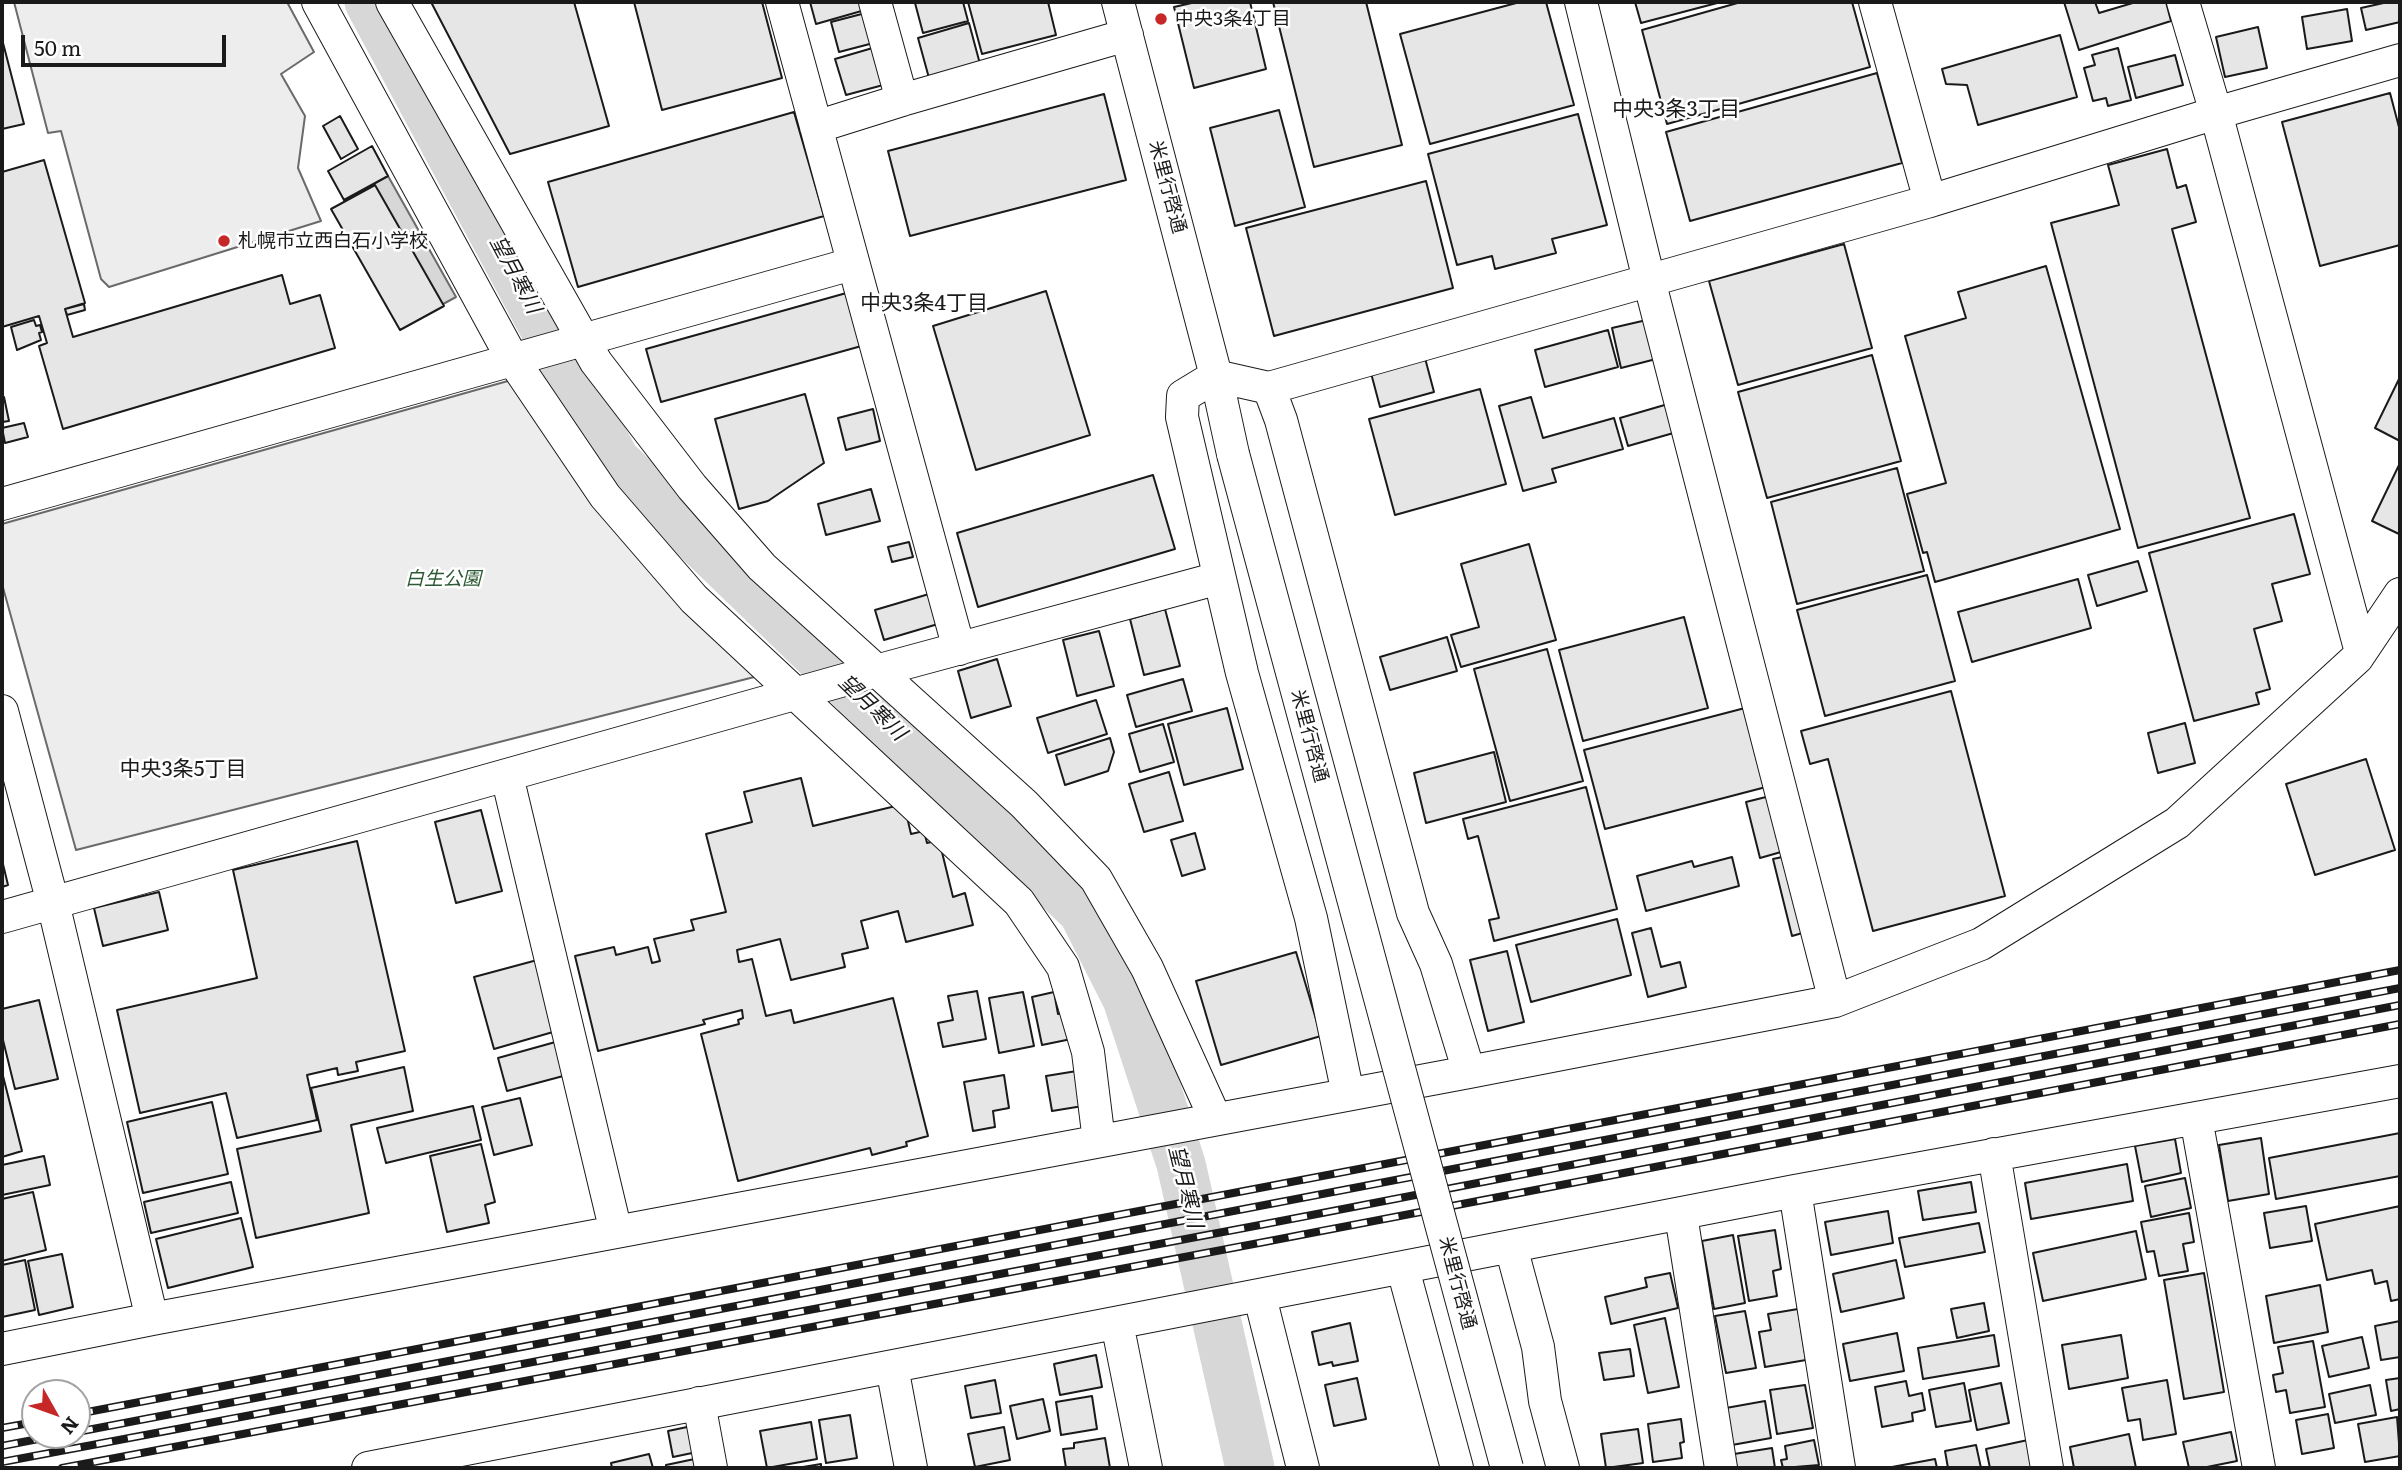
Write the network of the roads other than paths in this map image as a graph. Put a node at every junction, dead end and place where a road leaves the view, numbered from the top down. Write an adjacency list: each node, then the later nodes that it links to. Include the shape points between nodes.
1 (318, 2): 18 (street)
2 (393, 2): 17 (street)
3 (782, 2): 13 (street)
4 (875, 2): 11 (street)
5 (1118, 2): 9 (street, 米里行啓通)
6 (1581, 2): 16 (street)
7 (1875, 2): 14 (street)
8 (2183, 2): 12 (street)
9 (1127, 35): 11 (street); 19 (street, 米里行啓通)
10 (2400, 61): 12 (street)
11 (902, 100): 13 (street)
12 (2216, 113): 14 (street); 25 (street)
13 (816, 127): 15 (street)
14 (1930, 201): 16 (street)
15 (852, 264): 17 (street); 24 (street)
16 (1650, 280): 20 (street); 32 (street)
17 (576, 343): 18 (street); 26 (street, via 753,557)
18 (521, 358): 21 (street); 27 (street, via 605,496 694,599)
19 (1216, 376): 20 (street); 22 (street, via 1183,396 1182,417); 57 (street, 米里行啓通, bridge, via 1233,454)
20 (1269, 388): 33 (street, via 1413,913 1436,964)
21 (2, 504)
22 (1219, 578): 24 (street); 35 (street, via 1311,918)
23 (2400, 594): 25 (street)
24 (959, 649): 26 (street)
25 (2361, 652): 32 (street, via 2176,823 1981,944)
26 (867, 674): 27 (street); 36 (street, via 1024,804 1096,879 1147,968)
27 (804, 692): 29 (street); 38 (street, via 1019,902 1063,967)
28 (2, 711): 30 (street)
29 (507, 776): 30 (street); 42 (street)
30 (53, 903): 31 (street); 46 (street)
31 (2, 917)
32 (1835, 1001): 33 (street)
33 (1469, 1072): 35 (street)
34 (2400, 1082): 37 (street)
35 (1348, 1094): 36 (street)
36 (1215, 1118): 38 (street)
37 (2196, 1118): 39 (street); 62 (street)
38 (1107, 1139): 42 (street)
39 (1994, 1154): 40 (street); 61 (street)
40 (1794, 1191): 41 (street); 60 (street)
41 (1681, 1215): 43 (street); 59 (street)
42 (616, 1232): 46 (street)
43 (1511, 1247): 44 (street); 58 (street)
44 (1403, 1269): 45 (street); 56 (street)
45 (1260, 1297): 47 (street); 55 (street)
46 (152, 1319): 48 (street)
47 (1117, 1323): 49 (street); 54 (street)
48 (2, 1349)
49 (892, 1367): 50 (street); 53 (street)
50 (699, 1403): 51 (street); 52 (street)
51 (368, 1468)
52 (711, 1468)
53 (911, 1468)
54 (1146, 1468)
55 (1303, 1468)
56 (1457, 1468)
57 (1507, 1468)
58 (1563, 1468)
59 (1721, 1468)
60 (1839, 1468)
61 (2047, 1468)
62 (2259, 1468)

